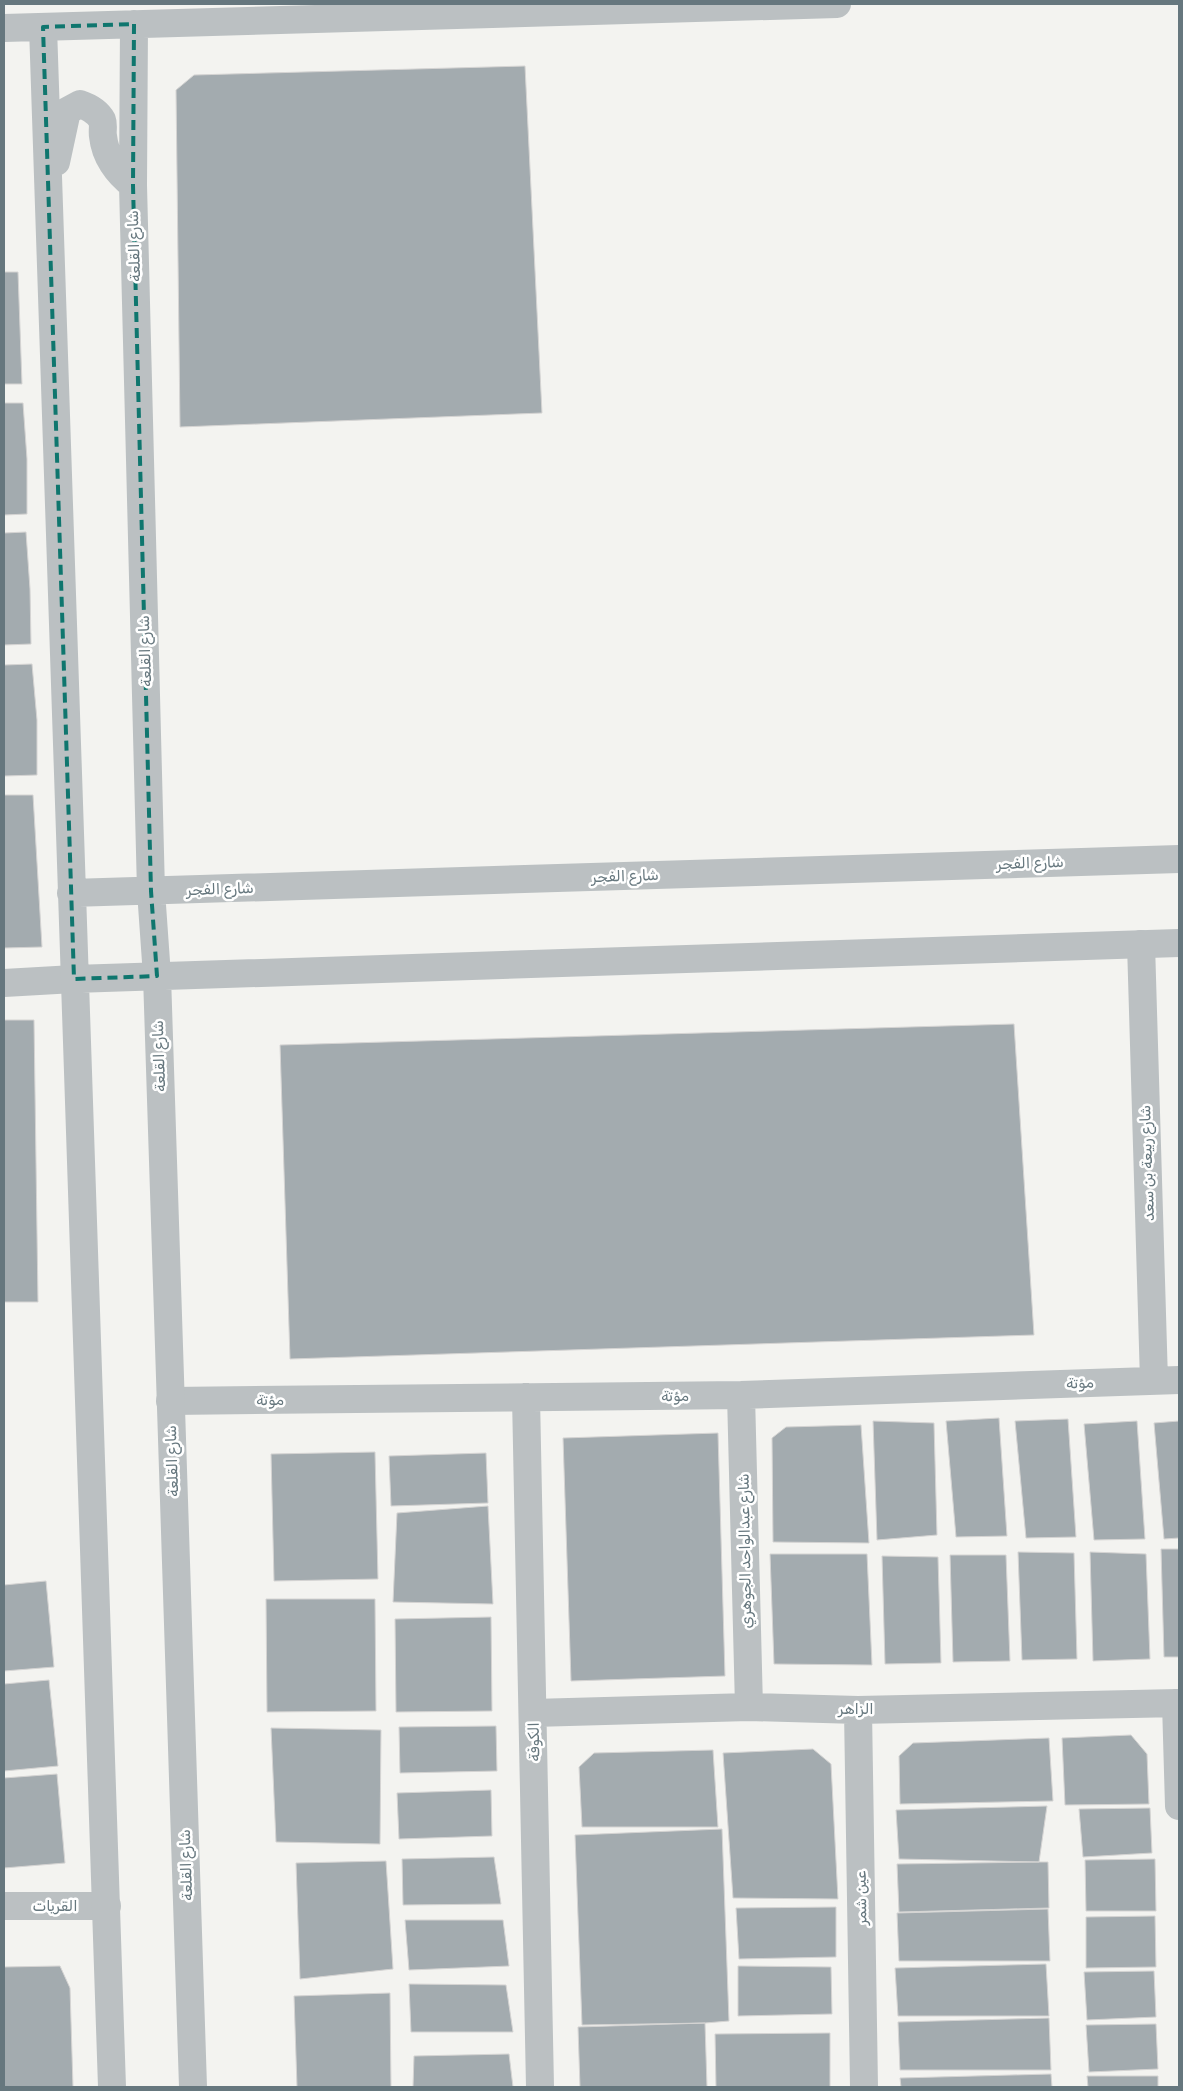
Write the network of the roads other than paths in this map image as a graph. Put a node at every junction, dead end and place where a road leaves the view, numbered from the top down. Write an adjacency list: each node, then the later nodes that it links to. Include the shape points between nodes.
1 (837, 4): 2 (street)
2 (134, 24): 3 (street); 6 (street, شارع القلعة)
3 (42, 27): 4 (street); 5 (street)
4 (4, 28)
5 (48, 185): 6 (street, via 67,112 80,104 92,108 102,121 103,138 112,163 119,174); 9 (street)
6 (133, 185): 8 (street, شارع القلعة)
7 (1179, 859): 8 (street, شارع الفجر)
8 (151, 891): 9 (street, شارع الفجر); 12 (street, شارع القلعة)
9 (71, 893): 13 (street)
10 (1179, 943): 11 (street)
11 (1140, 944): 12 (street); 15 (street, شارع ربيعة بن سعد)
12 (157, 976): 13 (street); 18 (street, شارع القلعة)
13 (74, 979): 14 (street); 25 (street)
14 (4, 983)
15 (1167, 1380): 16 (street, مؤتة)
16 (741, 1395): 17 (street, مؤتة); 20 (street, شارع عبدالواحد الجوهري)
17 (526, 1397): 18 (street, مؤتة); 22 (street, الكوفة)
18 (170, 1401): 27 (street, شارع القلعة)
19 (1178, 1703): 21 (street, الزاهر); 23 (street)
20 (749, 1707): 21 (street, الزاهر); 22 (street, الزاهر)
21 (858, 1710): 29 (street, عين شمر)
22 (533, 1713): 28 (street, الكوفة)
23 (1179, 1806)
24 (4, 1906): 25 (street, القريات)
25 (107, 1906): 26 (street)
26 (112, 2087)
27 (193, 2087)
28 (540, 2087)
29 (864, 2087)

